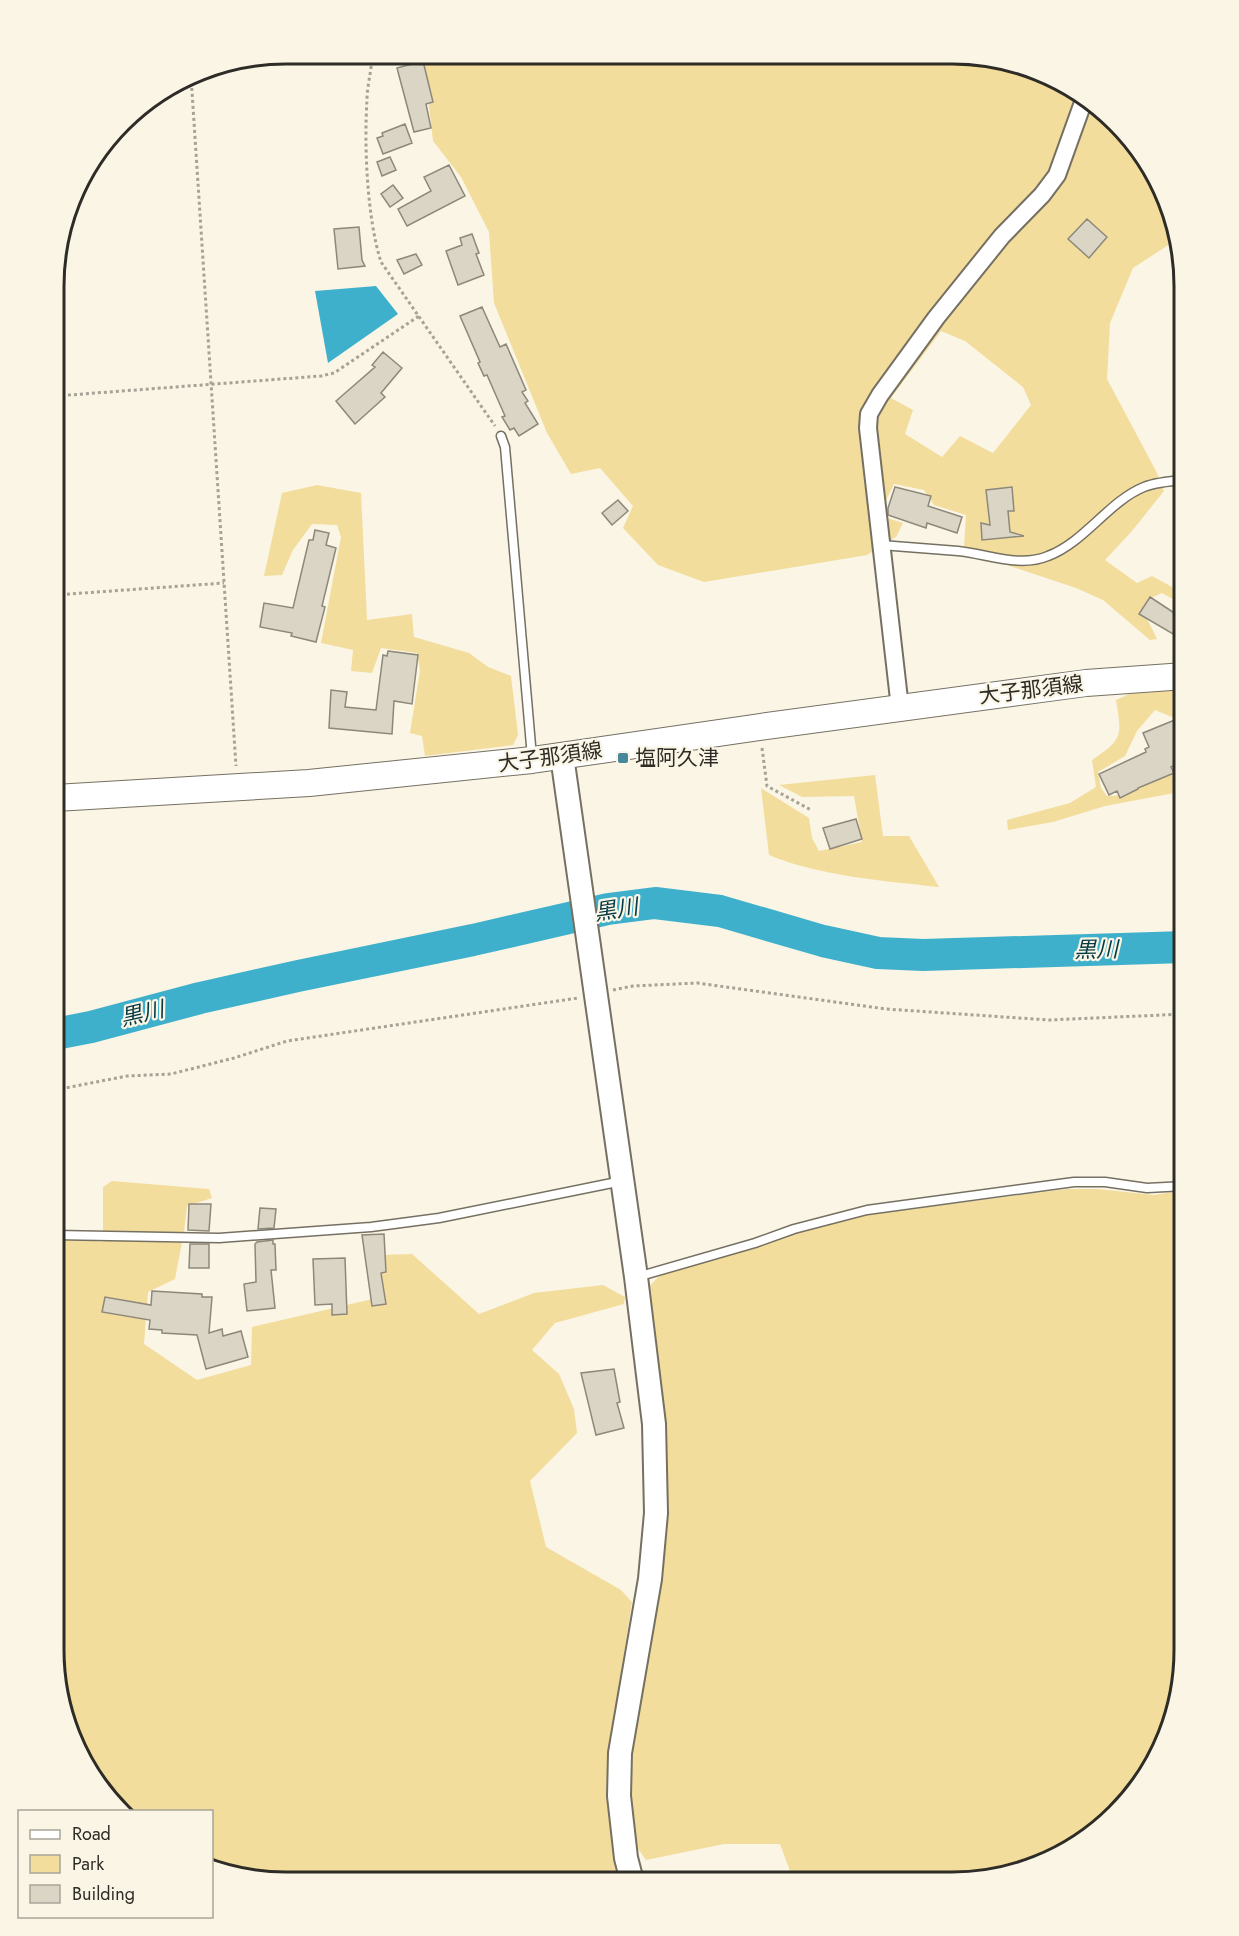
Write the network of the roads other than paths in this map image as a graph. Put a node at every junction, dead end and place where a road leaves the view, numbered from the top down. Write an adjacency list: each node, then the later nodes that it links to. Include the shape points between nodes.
1 (1082, 106): 4 (street, via 1057,175 936,318 869,414)
2 (501, 436): 8 (lane)
3 (1174, 481): 4 (lane, via 1144,487 1068,545 1030,561)
4 (881, 545): 6 (street)
5 (1174, 677): 6 (main road, 大子那須線, via 1086,683)
6 (900, 708): 7 (main road, 大子那須線)
7 (562, 756): 8 (main road, 大子那須線); 10 (street)
8 (532, 760): 9 (main road, 大子那須線, via 309,783)
9 (64, 797)
10 (622, 1181): 12 (lane, via 439,1218 371,1227 219,1238); 13 (street)
11 (1174, 1187): 13 (lane, via 1074,1182 867,1210)
12 (64, 1235)
13 (636, 1277): 14 (street, via 654,1424 656,1513 650,1580 620,1753 619,1796)
14 (630, 1872)

